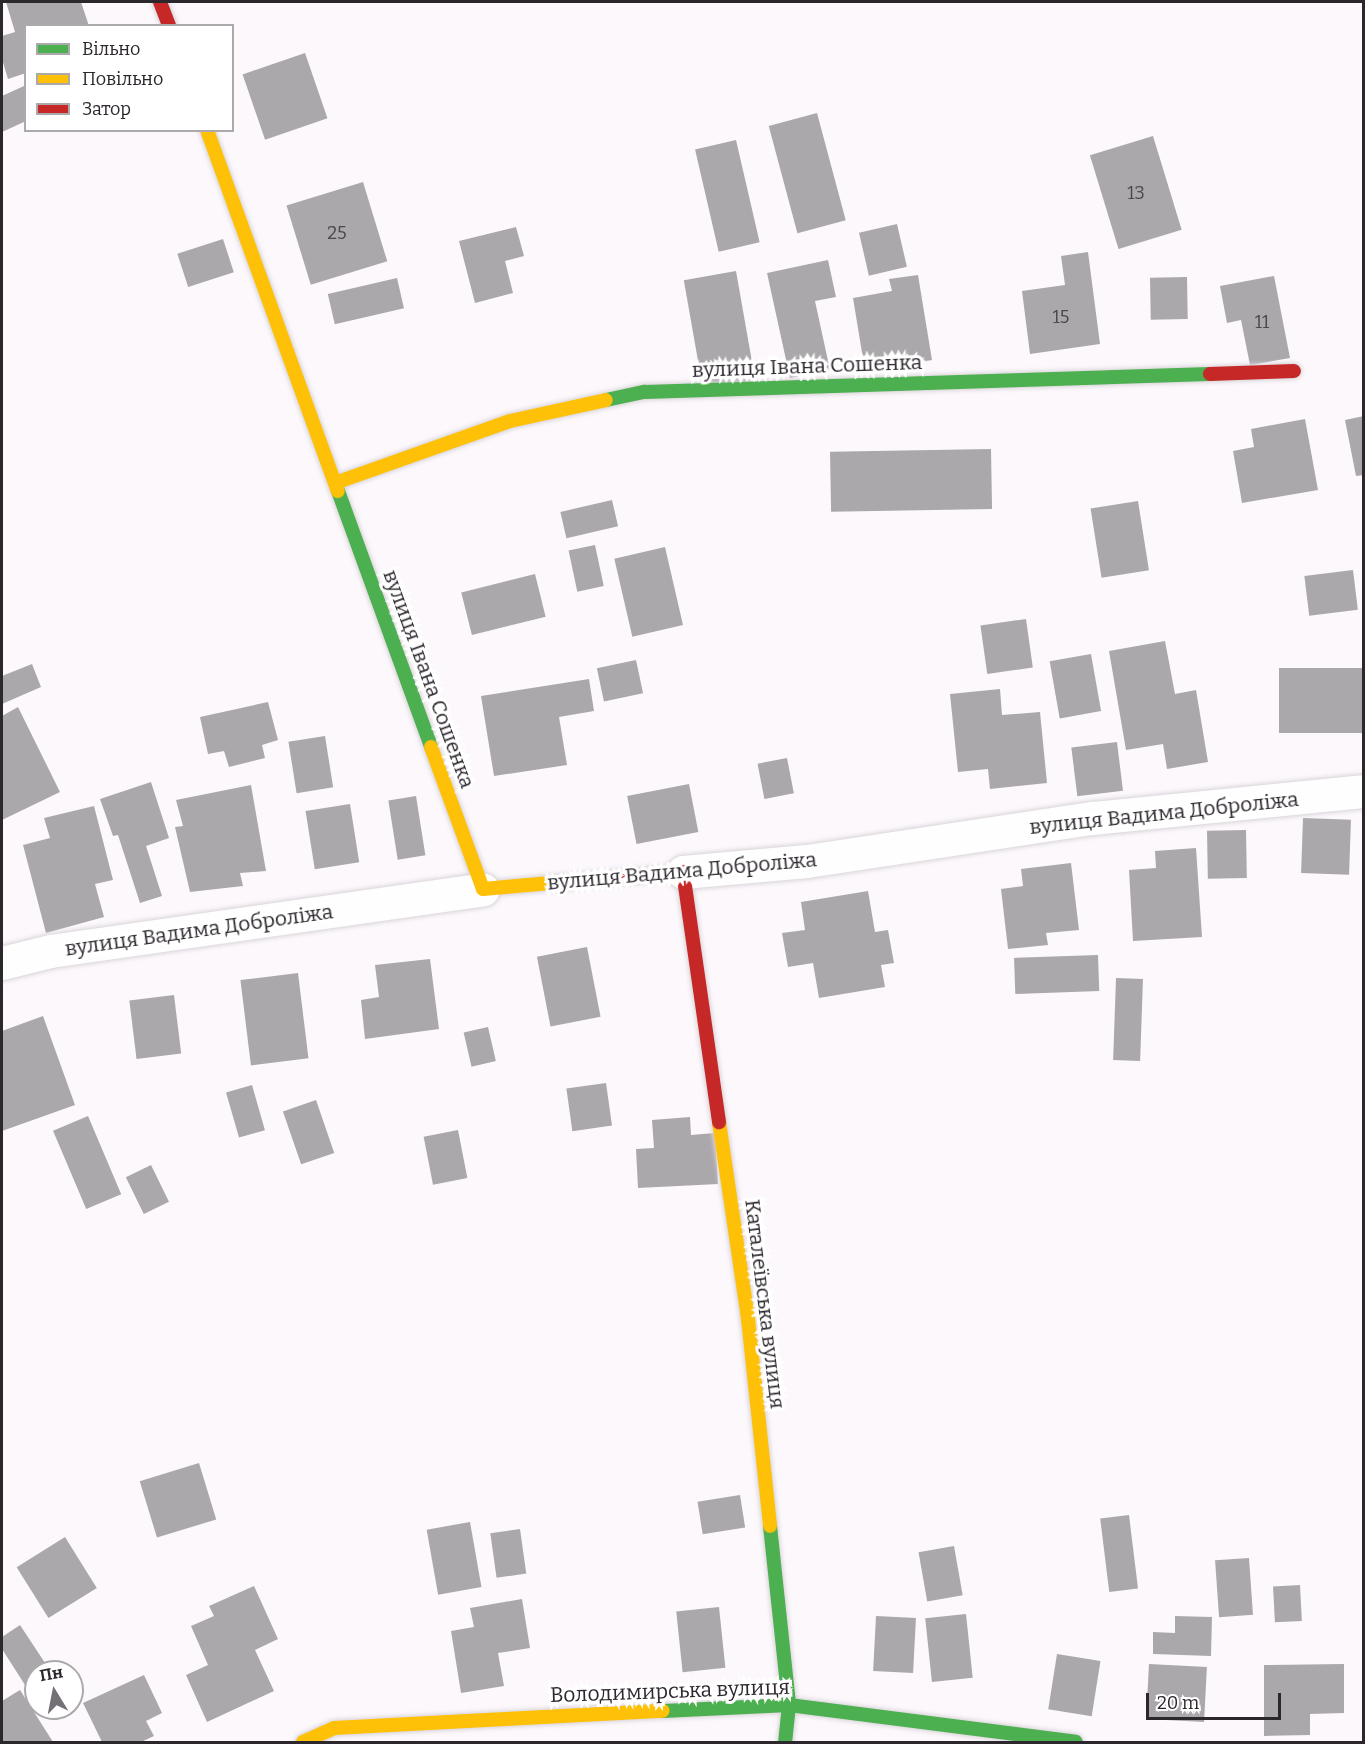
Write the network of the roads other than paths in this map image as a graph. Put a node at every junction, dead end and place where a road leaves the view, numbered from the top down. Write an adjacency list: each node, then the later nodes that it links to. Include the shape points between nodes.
1 (160, 2): 2 (street)
2 (168, 24)
3 (208, 132): 5 (street, вулиця Івана Сошенка)
4 (1294, 371): 5 (street, вулиця Івана Сошенка, via 645,392 510,422)
5 (336, 483): 8 (street, вулиця Івана Сошенка)
6 (1364, 791): 7 (street, вулиця Вадима Доброліжа, via 1093,818 807,861)
7 (683, 872): 8 (street, вулиця Вадима Доброліжа); 10 (street, Каталеївська вулиця, via 748,1319)
8 (483, 890): 9 (street, вулиця Вадима Доброліжа, via 62,950)
9 (2, 963)
10 (789, 1705): 11 (street, Володимирська вулиця, via 334,1728); 12 (street, Каталеївська вулиця); 13 (street, Володимирська вулиця)
11 (303, 1743)
12 (785, 1743)
13 (1076, 1743)

